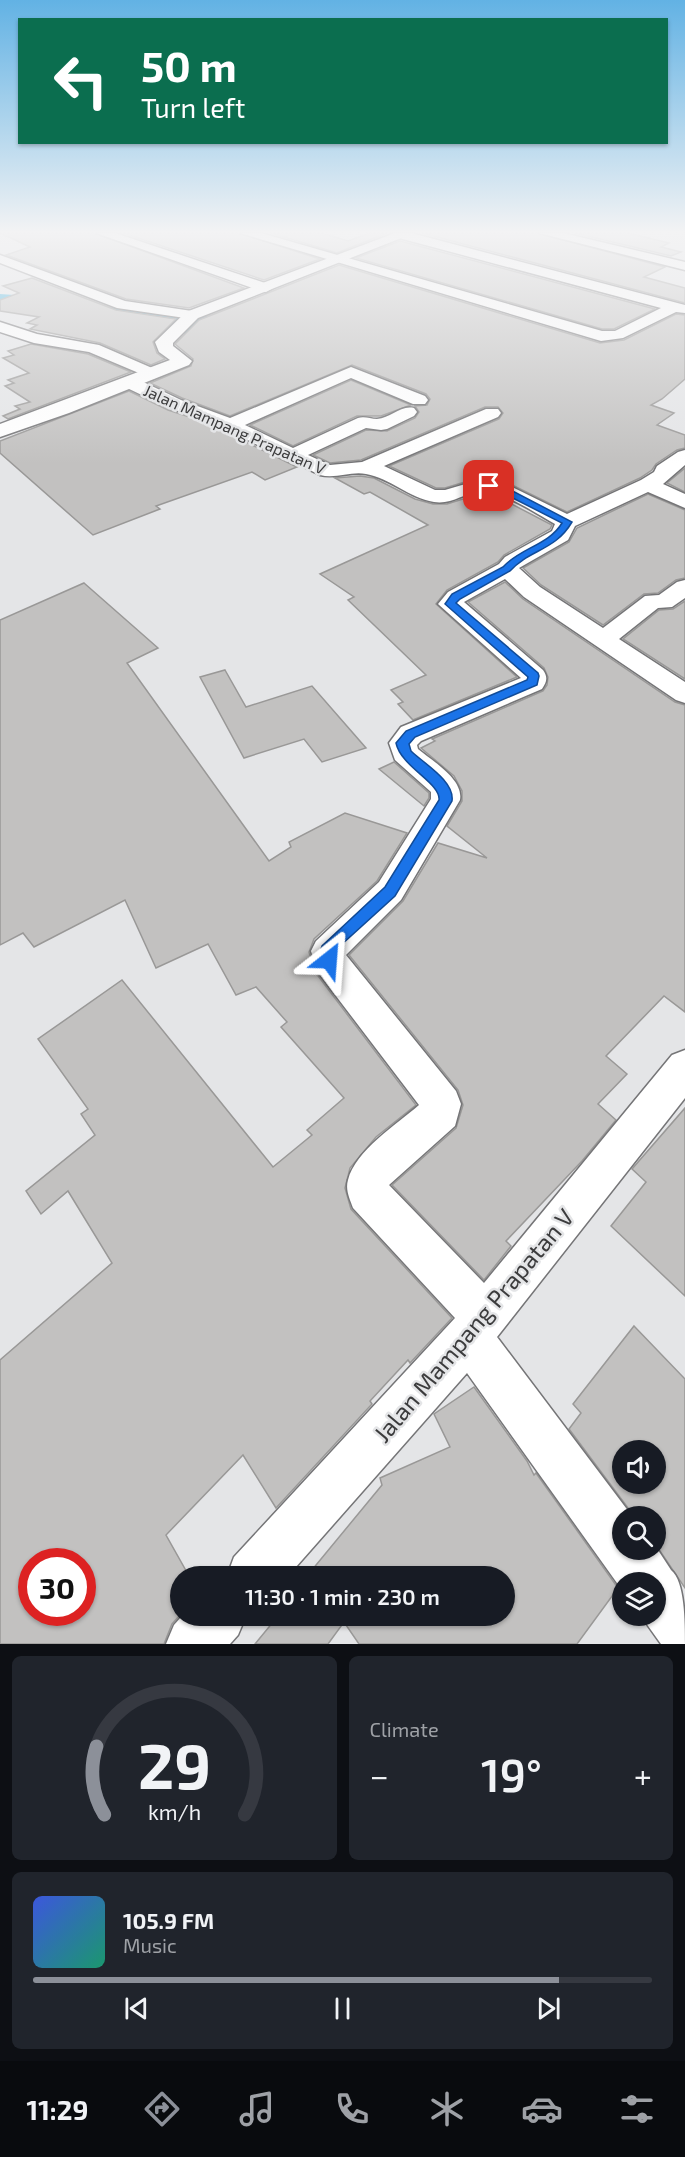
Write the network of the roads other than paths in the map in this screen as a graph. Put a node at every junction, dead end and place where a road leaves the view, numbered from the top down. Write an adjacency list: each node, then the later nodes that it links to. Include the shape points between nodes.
1 (139, 310): 5 (street)
2 (214, 310): 5 (street)
3 (510, 310): 4 (street, via 601,336 618,335)
4 (676, 310)
5 (185, 322): 7 (street, via 164,342 165,348 183,361)
6 (0, 327): 7 (street, via 34,338 93,348)
7 (153, 374): 8 (street)
8 (131, 383): 10 (street, Jalan Mampang Prapatan V); 11 (street)
9 (492, 413): 14 (street, Jalan Mampang Prapatan V)
10 (231, 424): 12 (street, Jalan Mampang Prapatan V); 12 (street, via 351,372 413,406 381,425 364,422)
11 (0, 431)
12 (293, 455): 14 (street, Jalan Mampang Prapatan V, via 327,471)
13 (685, 456): 15 (street)
14 (366, 467): 17 (street, via 436,497 476,486 502,489)
15 (648, 484): 16 (street); 17 (street)
16 (685, 502)
17 (567, 522): 18 (street, via 560,536)
18 (507, 569): 20 (street, via 532,592); 23 (street, via 450,604 534,676 533,682 411,734 403,743 405,753 442,787 446,801 390,891 328,951 329,960 442,1104 441,1112 375,1170 368,1181 368,1193)
19 (685, 587): 20 (street, via 664,602 653,602)
20 (604, 639): 21 (street)
21 (685, 694)
22 (685, 1068): 23 (street, Jalan Mampang Prapatan V)
23 (477, 1327): 24 (street); 25 (street, Jalan Mampang Prapatan V)
24 (612, 1530)
25 (263, 1566)
26 (666, 1605): 28 (street)
27 (210, 1626): 29 (street)
28 (685, 1631)
29 (193, 1644)

